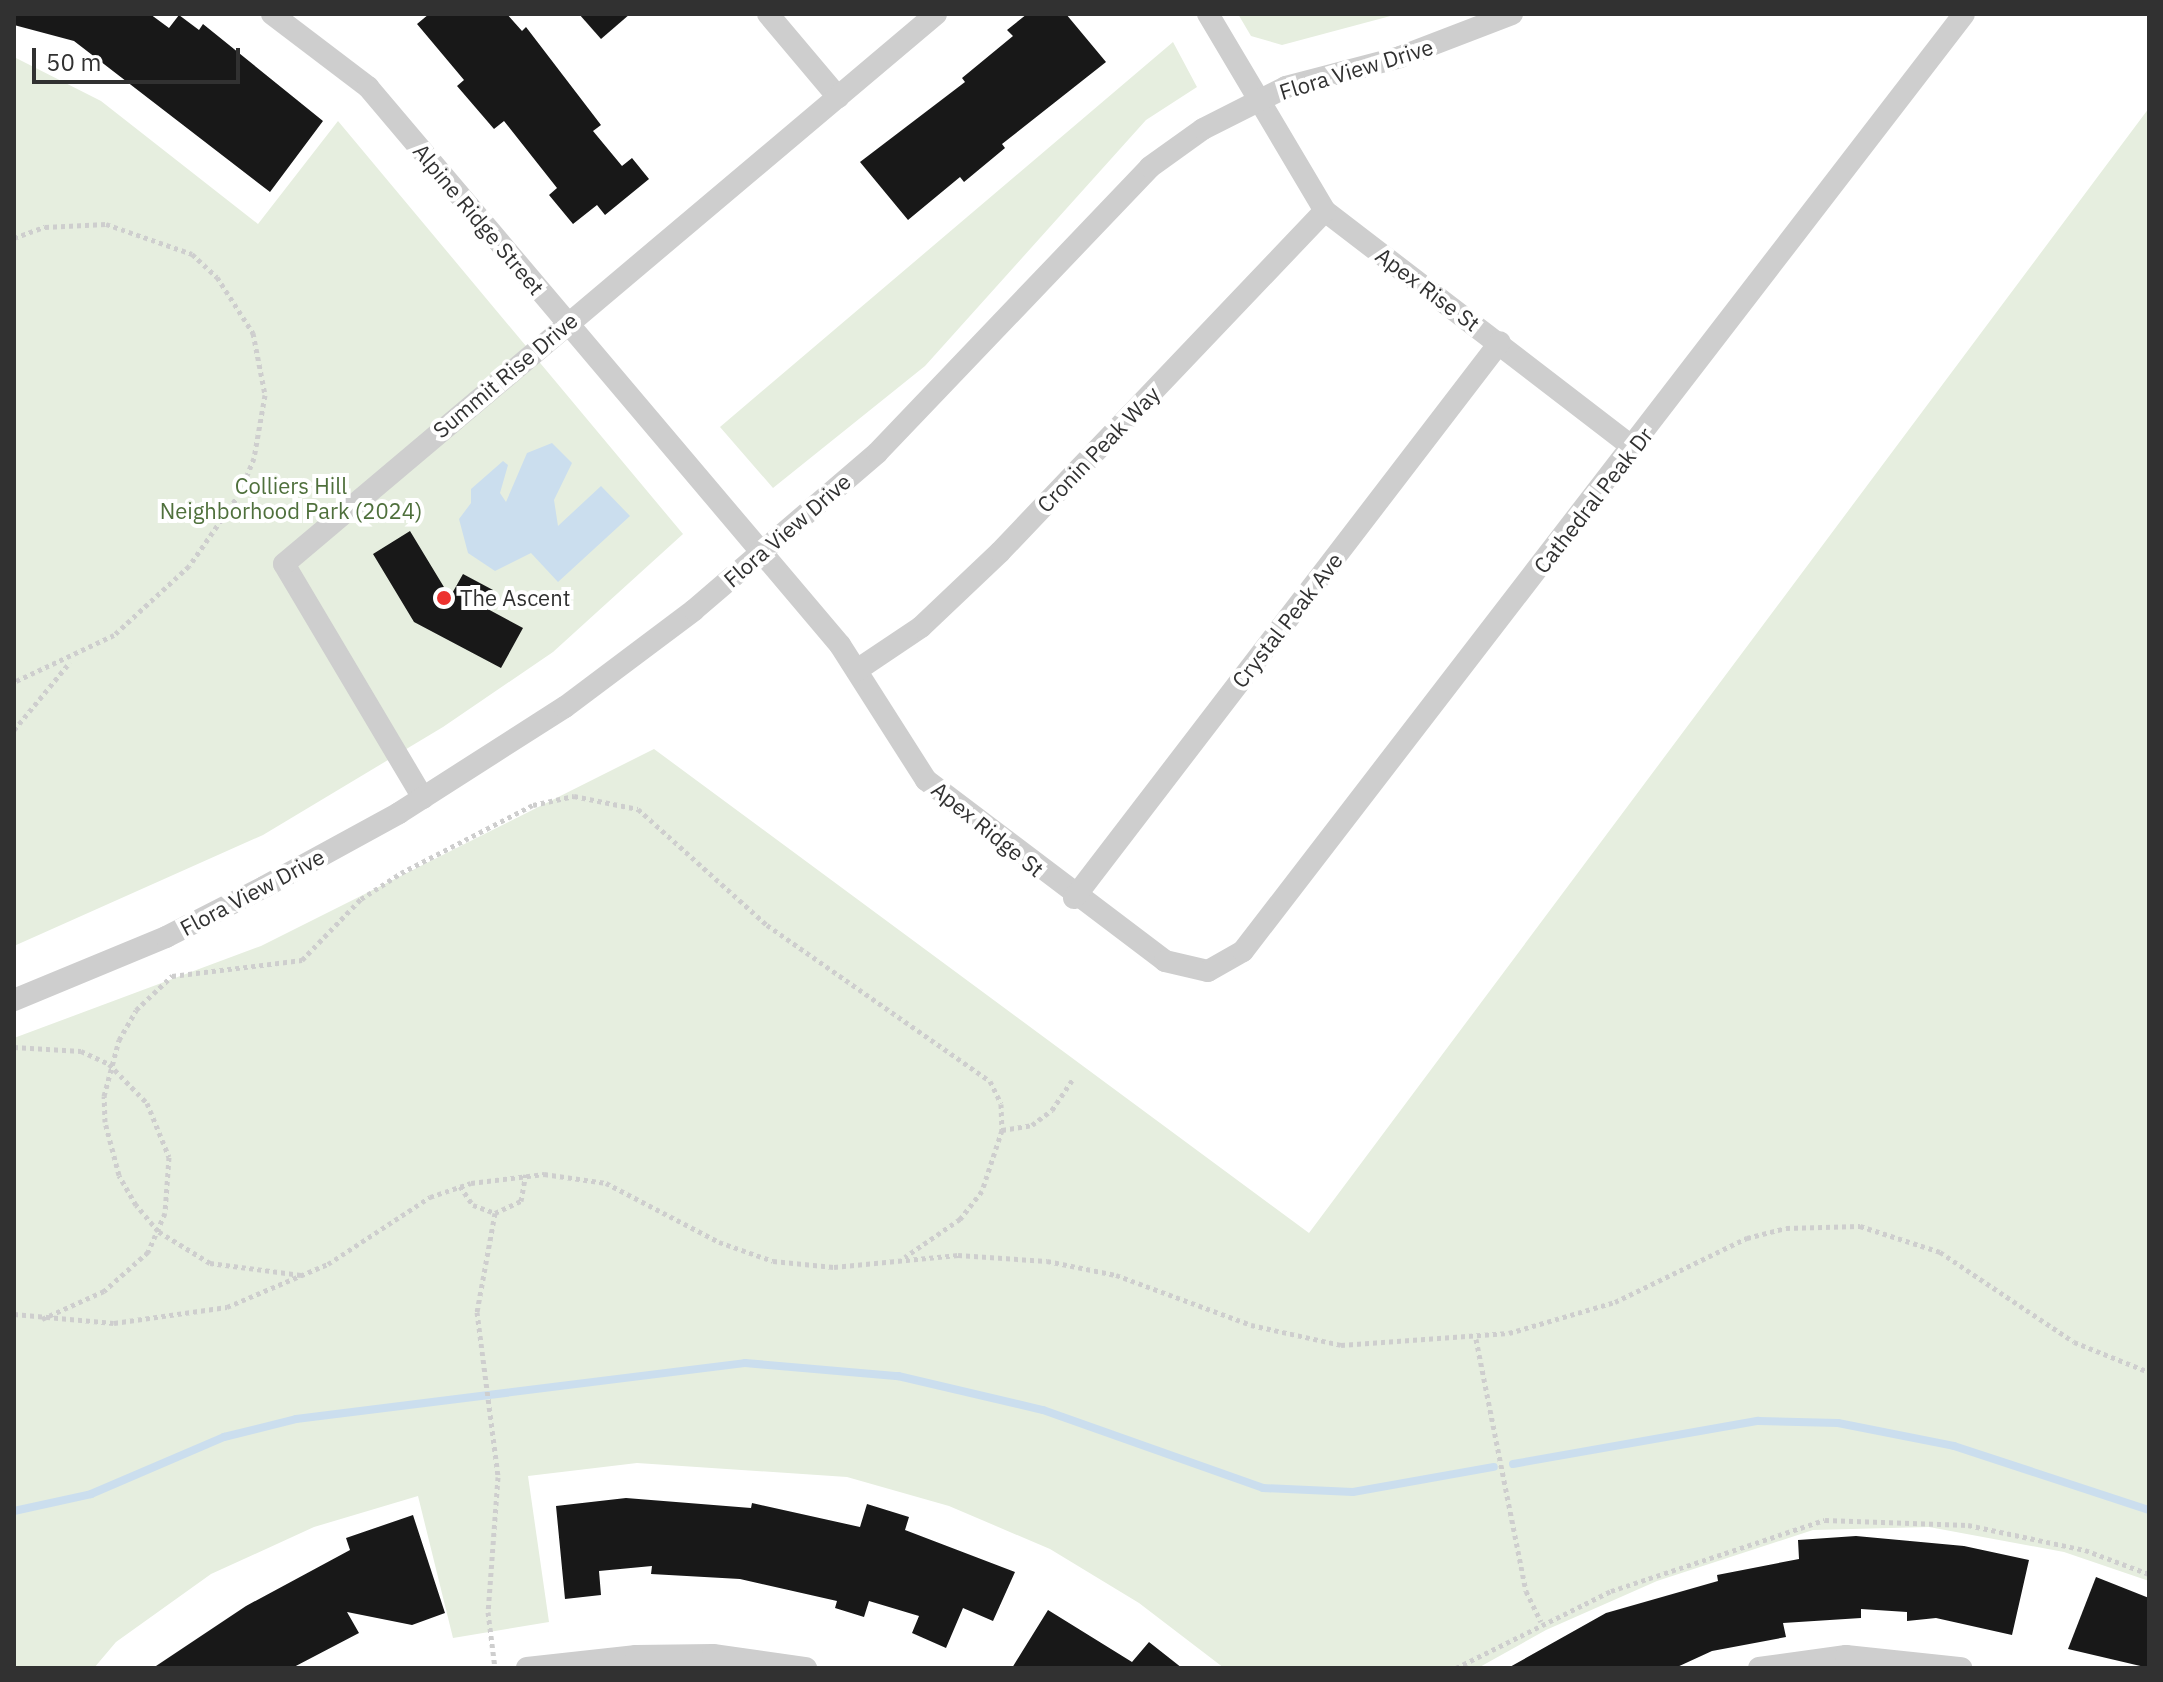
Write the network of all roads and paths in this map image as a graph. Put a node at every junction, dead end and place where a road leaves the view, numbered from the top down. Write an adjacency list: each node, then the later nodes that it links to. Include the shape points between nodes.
1 (272, 14): 11 (street, Alpine Ridge Street, via 368,87)
2 (768, 14): 7 (street)
3 (936, 14): 7 (street, Summit Rise Drive)
4 (1208, 14): 8 (street, Apex Rise St)
5 (1512, 14): 8 (street, Flora View Drive)
6 (1964, 14): 13 (street, Cathedral Peak Dr)
7 (838, 97): 11 (street, Summit Rise Drive)
8 (1256, 102): 9 (street, Apex Rise St); 14 (street, Flora View Drive, via 1150,167 930,401)
9 (1325, 211): 12 (street, Apex Rise St); 16 (street, Cronin Peak Way, via 1000,552 921,627)
10 (14, 238): 15 (path, via 45,227 106,224 192,254 235,300 263,364 263,423 254,458 217,530 161,597)
11 (565, 324): 14 (street, Alpine Ridge Street); 19 (street, Summit Rise Drive, via 284,564)
12 (1500, 342): 13 (street, Apex Rise St); 20 (street, Crystal Peak Ave)
13 (1633, 447): 21 (street, Cathedral Peak Dr, via 1243,951)
14 (759, 555): 16 (street, Apex Ridge St); 19 (street, Flora View Drive, via 565,707)
15 (73, 658): 17 (path); 18 (path)
16 (857, 670): 20 (street, Apex Ridge St, via 926,780)
17 (14, 682)
18 (14, 730)
19 (423, 798): 22 (street, Flora View Drive, via 166,937)
20 (1074, 898): 21 (street, Apex Ridge St, via 1165,961)
21 (1208, 971)
22 (14, 1000)
23 (14, 1047): 24 (path, via 81,1051)
24 (109, 1064): 26 (path, via 136,1010 172,976 302,960 361,899 401,873 533,805 574,796 638,809 767,925 990,1081 1001,1104); 30 (path, via 104,1096 109,1147 136,1205); 30 (path, via 160,1127 169,1183)
25 (1073, 1079): 26 (path, via 1052,1110 1032,1125)
26 (1002, 1130): 31 (path, via 982,1191 960,1219)
27 (526, 1174): 28 (path); 29 (path, via 521,1201); 31 (path, via 606,1183 719,1242 773,1261 834,1267)
28 (460, 1186): 29 (path, via 473,1205); 32 (path, via 430,1197)
29 (495, 1213): 39 (path, via 477,1312 498,1477 488,1612)
30 (158, 1231): 32 (path, via 210,1263); 34 (path, via 148,1252 104,1291)
31 (904, 1258): 35 (path, via 1047,1261 1116,1275 1251,1325 1341,1345)
32 (303, 1275): 34 (path, via 252,1299 202,1313 114,1323)
33 (14, 1314): 34 (path)
34 (41, 1319)
35 (1476, 1339): 36 (path, via 1615,1302 1747,1238 1786,1228 1860,1226 1940,1252 2074,1342); 38 (path, via 1526,1591)
36 (2149, 1372)
37 (2149, 1574): 38 (path, via 2085,1550 1968,1525 1825,1520 1611,1591)
38 (1541, 1622): 42 (path)
39 (495, 1668)
40 (530, 1668): 41 (street, via 636,1656 713,1655)
41 (806, 1668)
42 (1456, 1668)
43 (1759, 1668): 44 (street, via 1846,1656)
44 (1961, 1668)

